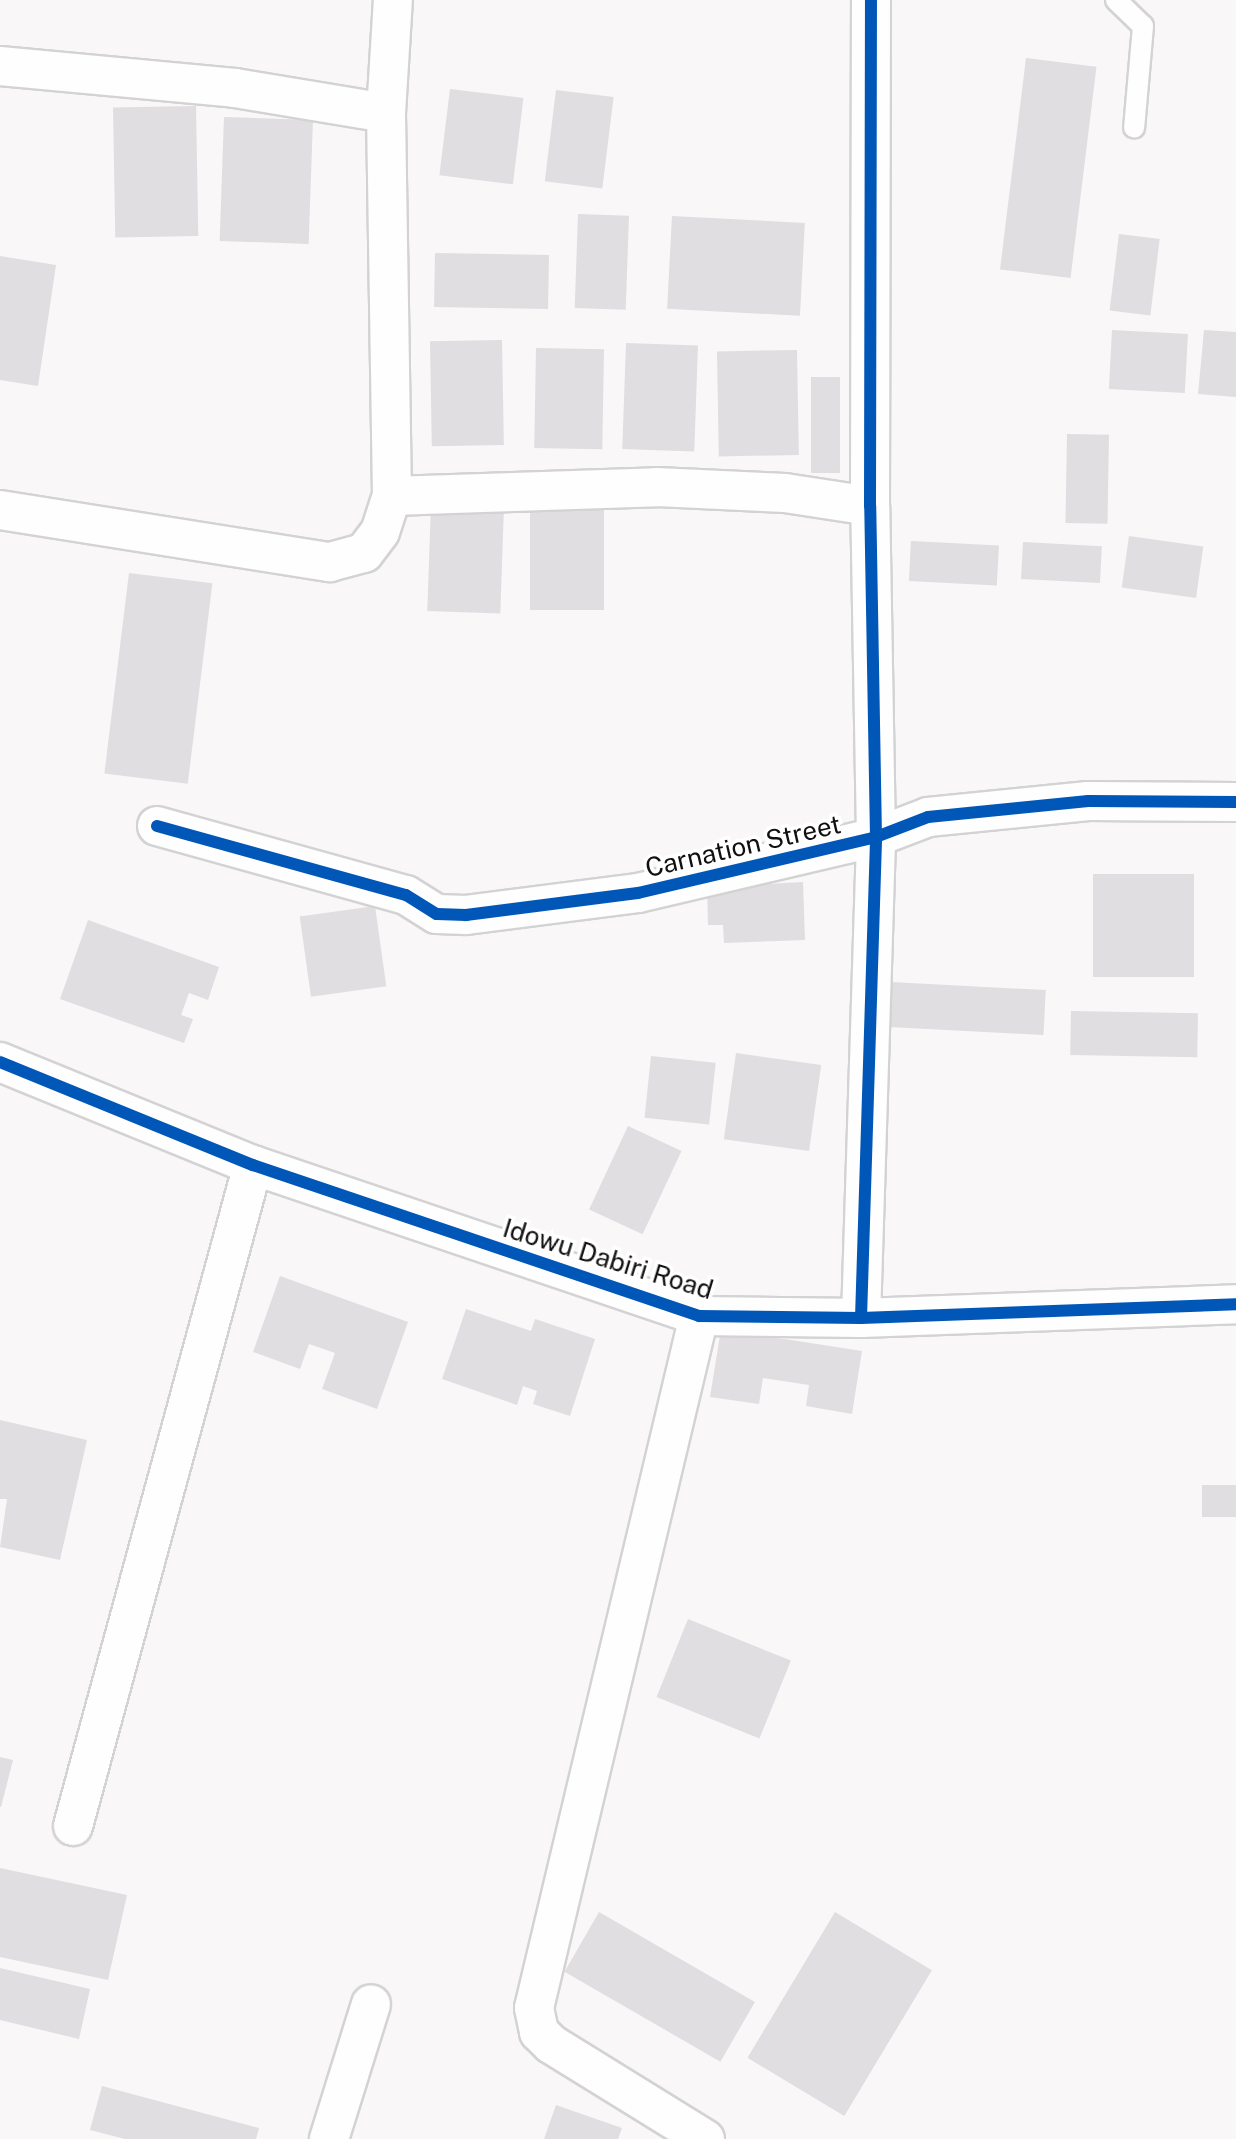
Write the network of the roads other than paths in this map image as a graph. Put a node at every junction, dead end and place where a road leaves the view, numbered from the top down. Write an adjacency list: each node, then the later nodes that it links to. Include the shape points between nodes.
1 (393, 0): 5 (street)
2 (871, 0): 8 (street)
3 (1116, 0): 6 (lane, via 1143,26)
4 (0, 66): 5 (street, via 235,88)
5 (386, 113): 7 (street)
6 (1134, 128)
7 (392, 496): 8 (street, via 657,487 785,493); 9 (street, via 380,532 364,553 330,562)
8 (870, 506): 12 (street)
9 (0, 510)
10 (1236, 802): 12 (street, Carnation Street, via 1088,801 998,809 928,817)
11 (157, 826): 12 (street, Carnation Street, via 406,895 437,914 466,915 638,893)
12 (876, 837): 17 (street)
13 (0, 1062): 14 (street, Idowu Dabiri Road)
14 (253, 1165): 16 (street, Idowu Dabiri Road); 18 (street)
15 (1236, 1304): 17 (street, Idowu Dabiri Road)
16 (699, 1316): 17 (street, Idowu Dabiri Road); 21 (street, via 534,2008 539,2032 551,2044)
17 (861, 1318)
18 (73, 1826)
19 (371, 2004): 20 (street)
20 (329, 2139)
21 (705, 2139)

